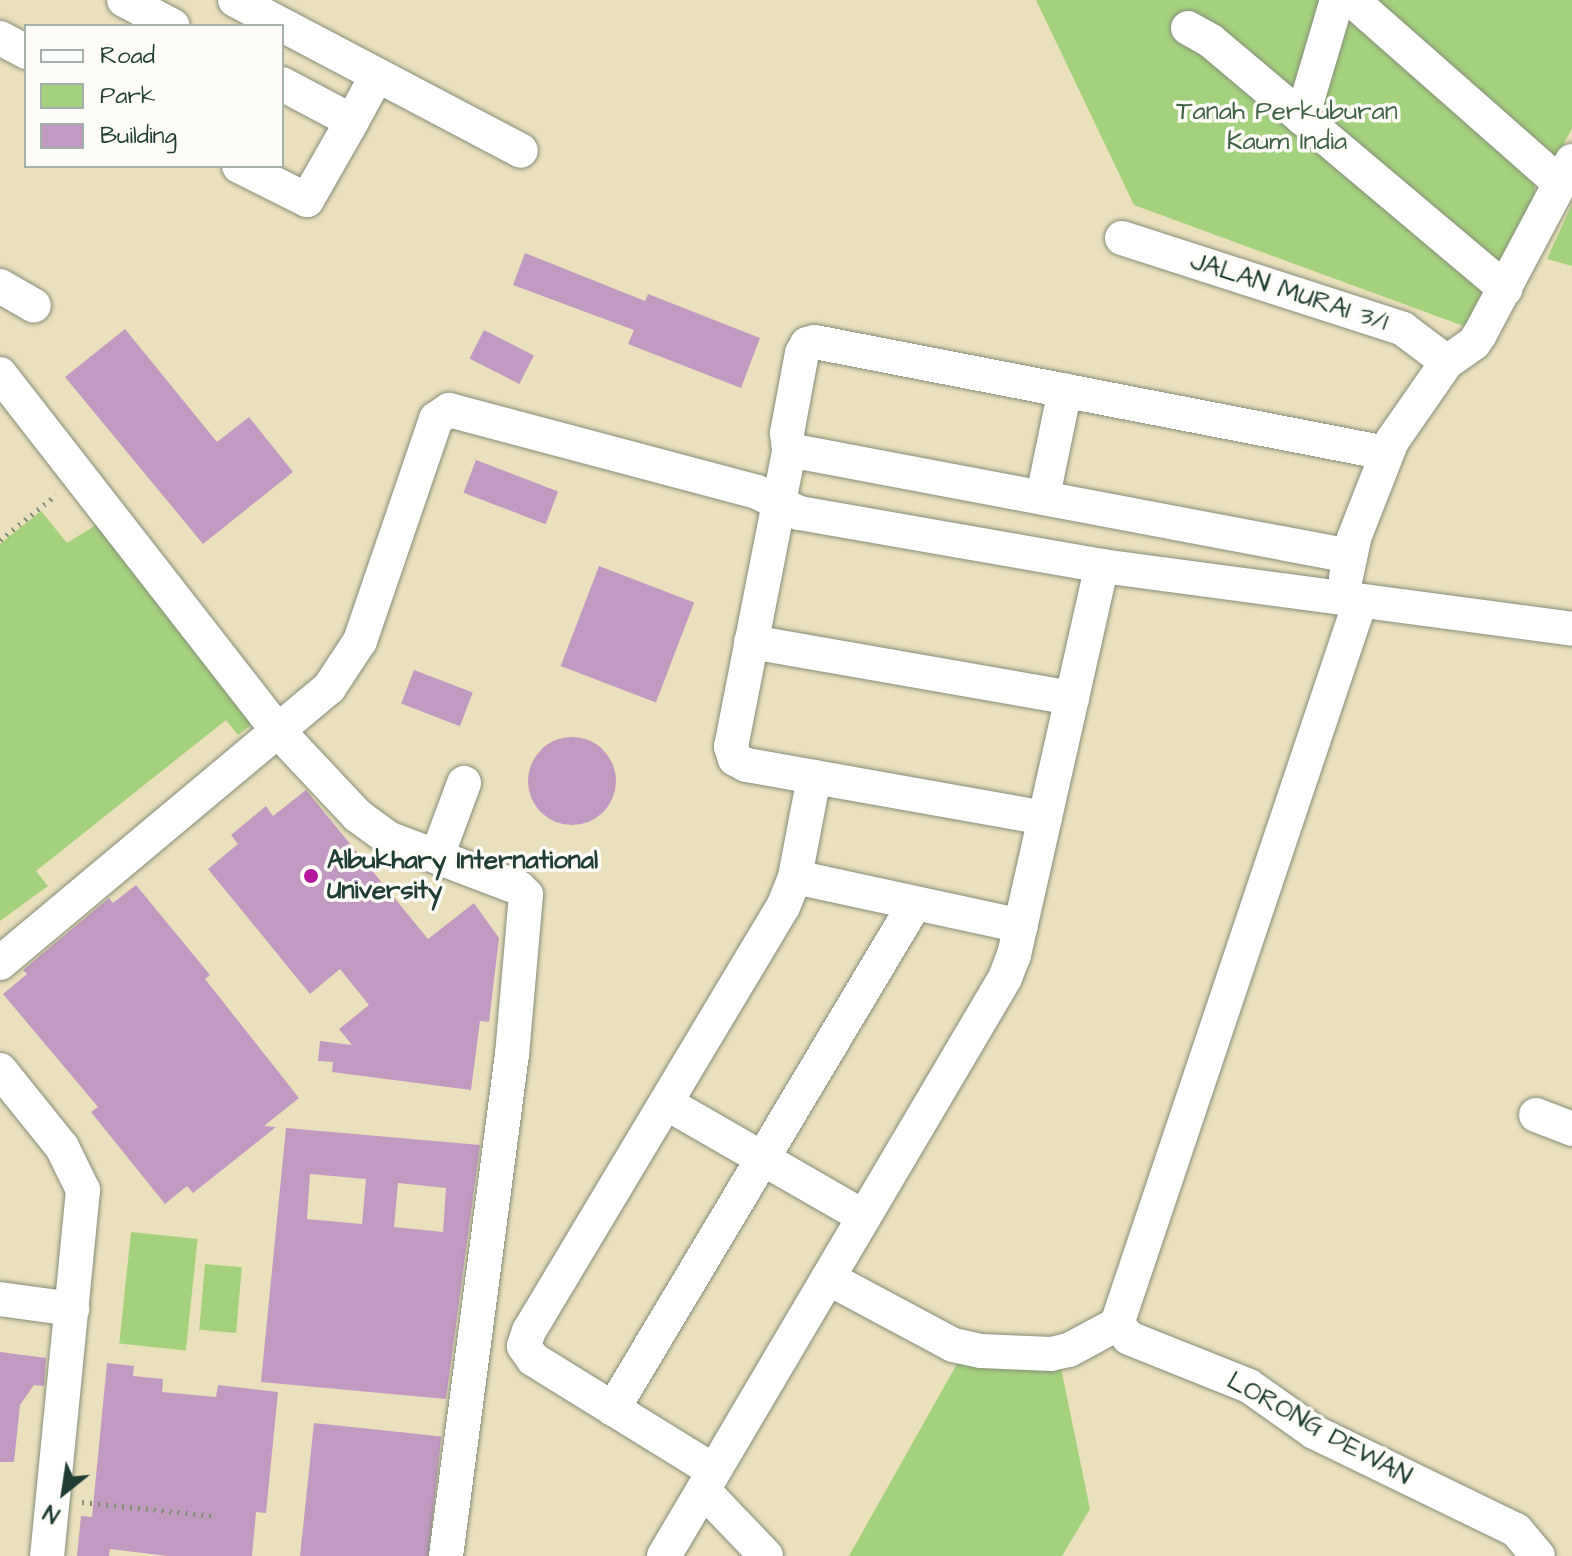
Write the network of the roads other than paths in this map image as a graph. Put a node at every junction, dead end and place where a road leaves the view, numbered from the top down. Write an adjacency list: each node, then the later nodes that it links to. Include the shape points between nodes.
1 (124, 0): 5 (street)
2 (235, 0): 6 (street)
3 (1337, 0): 13 (street)
4 (1352, 0): 17 (street)
5 (169, 24)
6 (280, 24)
7 (284, 26): 11 (street)
8 (1188, 28): 13 (street, via 1211,41)
9 (0, 38): 10 (street)
10 (24, 51)
11 (377, 75): 14 (street); 15 (street)
12 (284, 85): 14 (street)
13 (1302, 118): 20 (street)
14 (352, 121): 16 (street, via 307,200)
15 (521, 151)
16 (243, 168)
17 (1567, 173): 20 (street)
18 (1122, 238): 22 (street, JALAN MURAI 3/1, via 1403,329)
19 (0, 286): 21 (street)
20 (1505, 289): 22 (street, via 1474,343)
21 (34, 306)
22 (1447, 362): 26 (street)
23 (0, 374): 35 (street)
24 (1065, 390): 25 (street, via 811,342 802,353 787,433); 26 (street); 27 (street)
25 (789, 450): 27 (street); 28 (street)
26 (1386, 453): 29 (street)
27 (1043, 496): 29 (street)
28 (777, 501): 30 (street, via 799,513); 33 (street); 35 (street, via 456,411 441,413 360,641 329,688)
29 (1350, 556): 31 (street)
30 (1102, 566): 31 (street); 34 (street)
31 (1351, 601): 32 (street); 53 (street)
32 (1572, 629)
33 (751, 642): 34 (street); 36 (street, via 731,747 735,759)
34 (1072, 698): 38 (street)
35 (279, 732): 39 (street, via 373,830); 43 (street)
36 (814, 777): 38 (street); 40 (street)
37 (464, 783): 39 (street)
38 (1045, 818): 42 (street)
39 (437, 856): 57 (street, via 526,895 512,1054)
40 (795, 877): 41 (street); 45 (street, via 783,907)
41 (914, 905): 42 (street); 48 (street)
42 (1021, 926): 49 (street, via 1005,978)
43 (0, 963)
44 (0, 1070): 52 (street, via 62,1147 83,1190)
45 (666, 1103): 48 (street); 54 (street, via 524,1346 533,1359)
46 (1536, 1115): 47 (street)
47 (1572, 1129)
48 (763, 1158): 49 (street); 54 (street)
49 (864, 1217): 50 (street)
50 (828, 1278): 53 (street, via 953,1345 981,1351 1060,1352 1090,1342); 55 (street)
51 (0, 1299): 52 (street)
52 (72, 1309): 56 (street)
53 (1117, 1324): 60 (street, LORONG DEWAN, via 1129,1338 1249,1386 1314,1432 1516,1530)
54 (613, 1409): 55 (street)
55 (709, 1480): 58 (street); 59 (street)
56 (47, 1556)
57 (446, 1556)
58 (664, 1556)
59 (766, 1556)
60 (1538, 1556)

